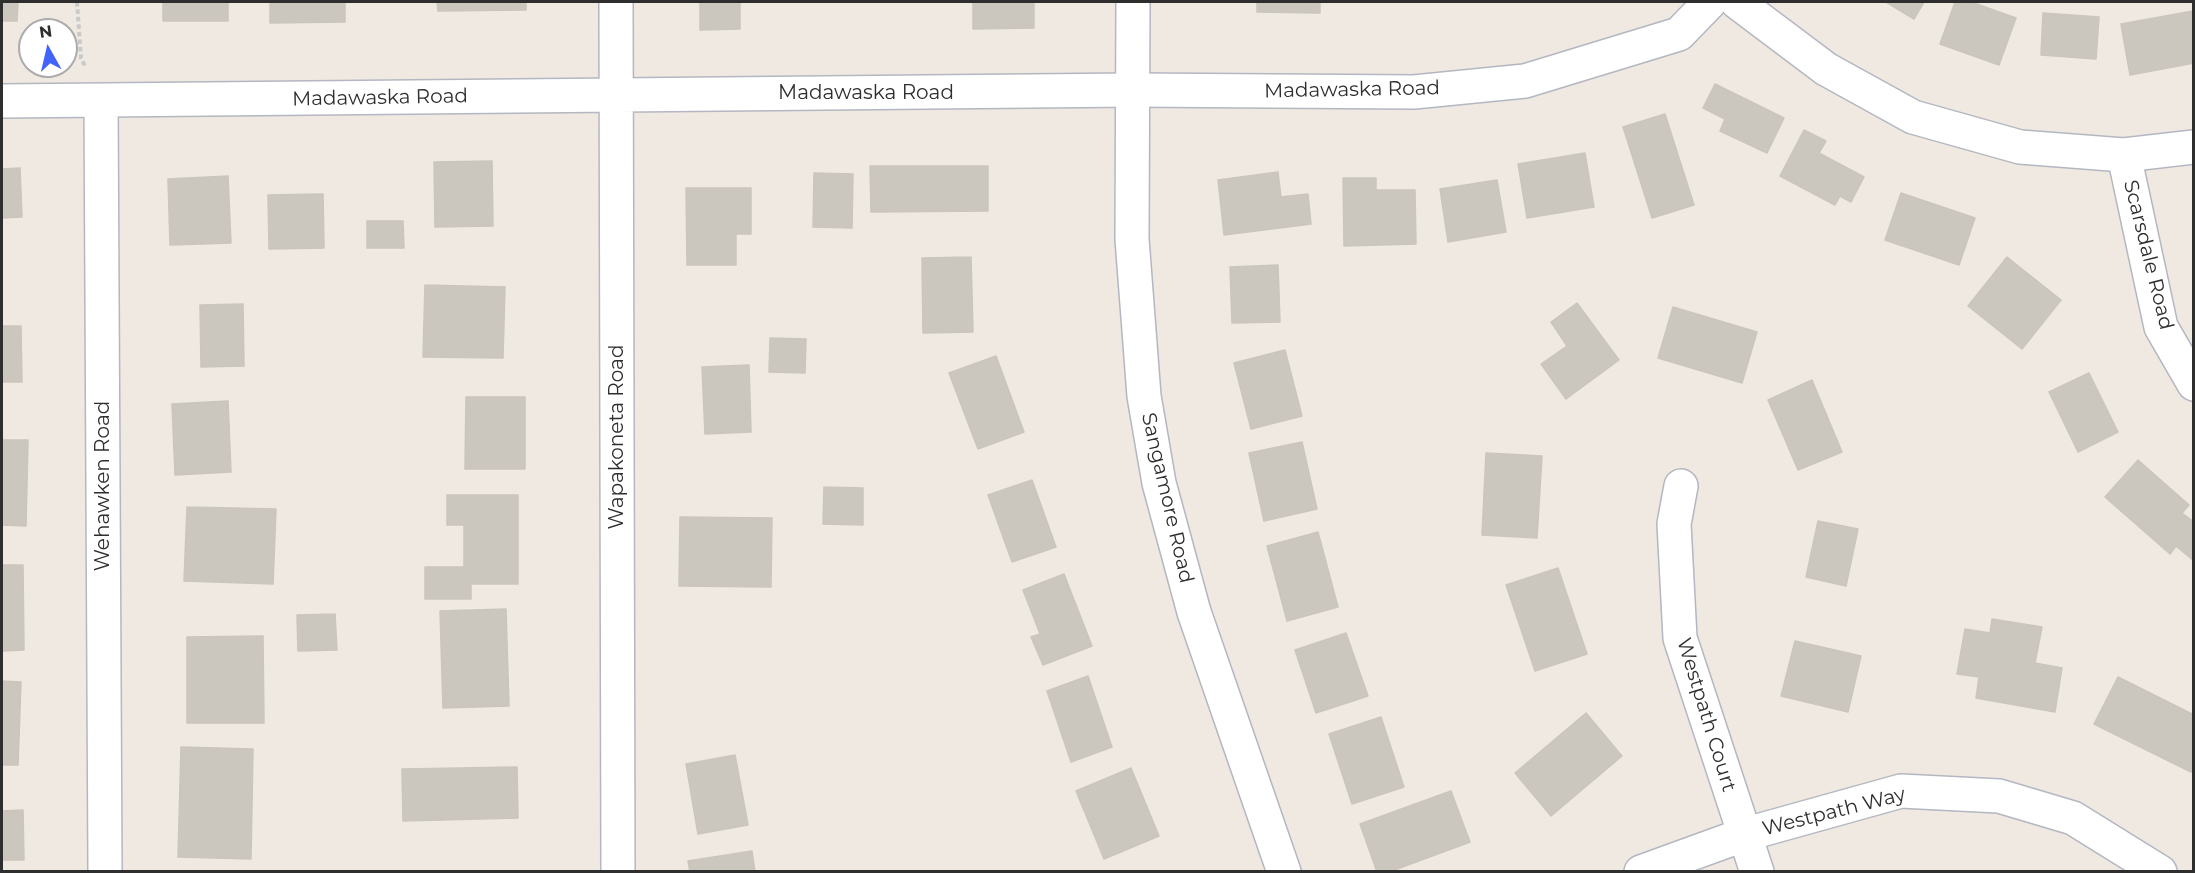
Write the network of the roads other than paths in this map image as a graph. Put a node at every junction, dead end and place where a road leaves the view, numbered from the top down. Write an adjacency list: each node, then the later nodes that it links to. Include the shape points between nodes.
1 (616, 2): 6 (street, Wapakoneta Road)
2 (1133, 2): 5 (street, Sangamore Road)
3 (1710, 2): 5 (street, Madawaska Road, via 1679,34 1525,81 1414,92)
4 (1737, 2): 10 (street, via 1826,69 1913,117 2020,147)
5 (1133, 90): 6 (street, Madawaska Road); 16 (street, Sangamore Road, via 1132,239 1144,396 1159,483 1194,612)
6 (616, 95): 8 (street, Madawaska Road); 15 (street, Wapakoneta Road)
7 (2, 101): 8 (street, Madawaska Road)
8 (101, 101): 14 (street, Wehawken Road)
9 (2193, 147): 10 (street)
10 (2124, 155): 11 (street, Scarsdale Road, via 2162,327)
11 (2193, 384)
12 (1681, 486): 13 (street, Westpath Court, via 1674,524 1680,638)
13 (1743, 835): 17 (street, Westpath Way); 18 (street, Westpath Court); 19 (street, Westpath Way, via 1901,791 1999,796 2073,818)
14 (105, 872)
15 (618, 872)
16 (1284, 872)
17 (1641, 872)
18 (1757, 872)
19 (2160, 872)

